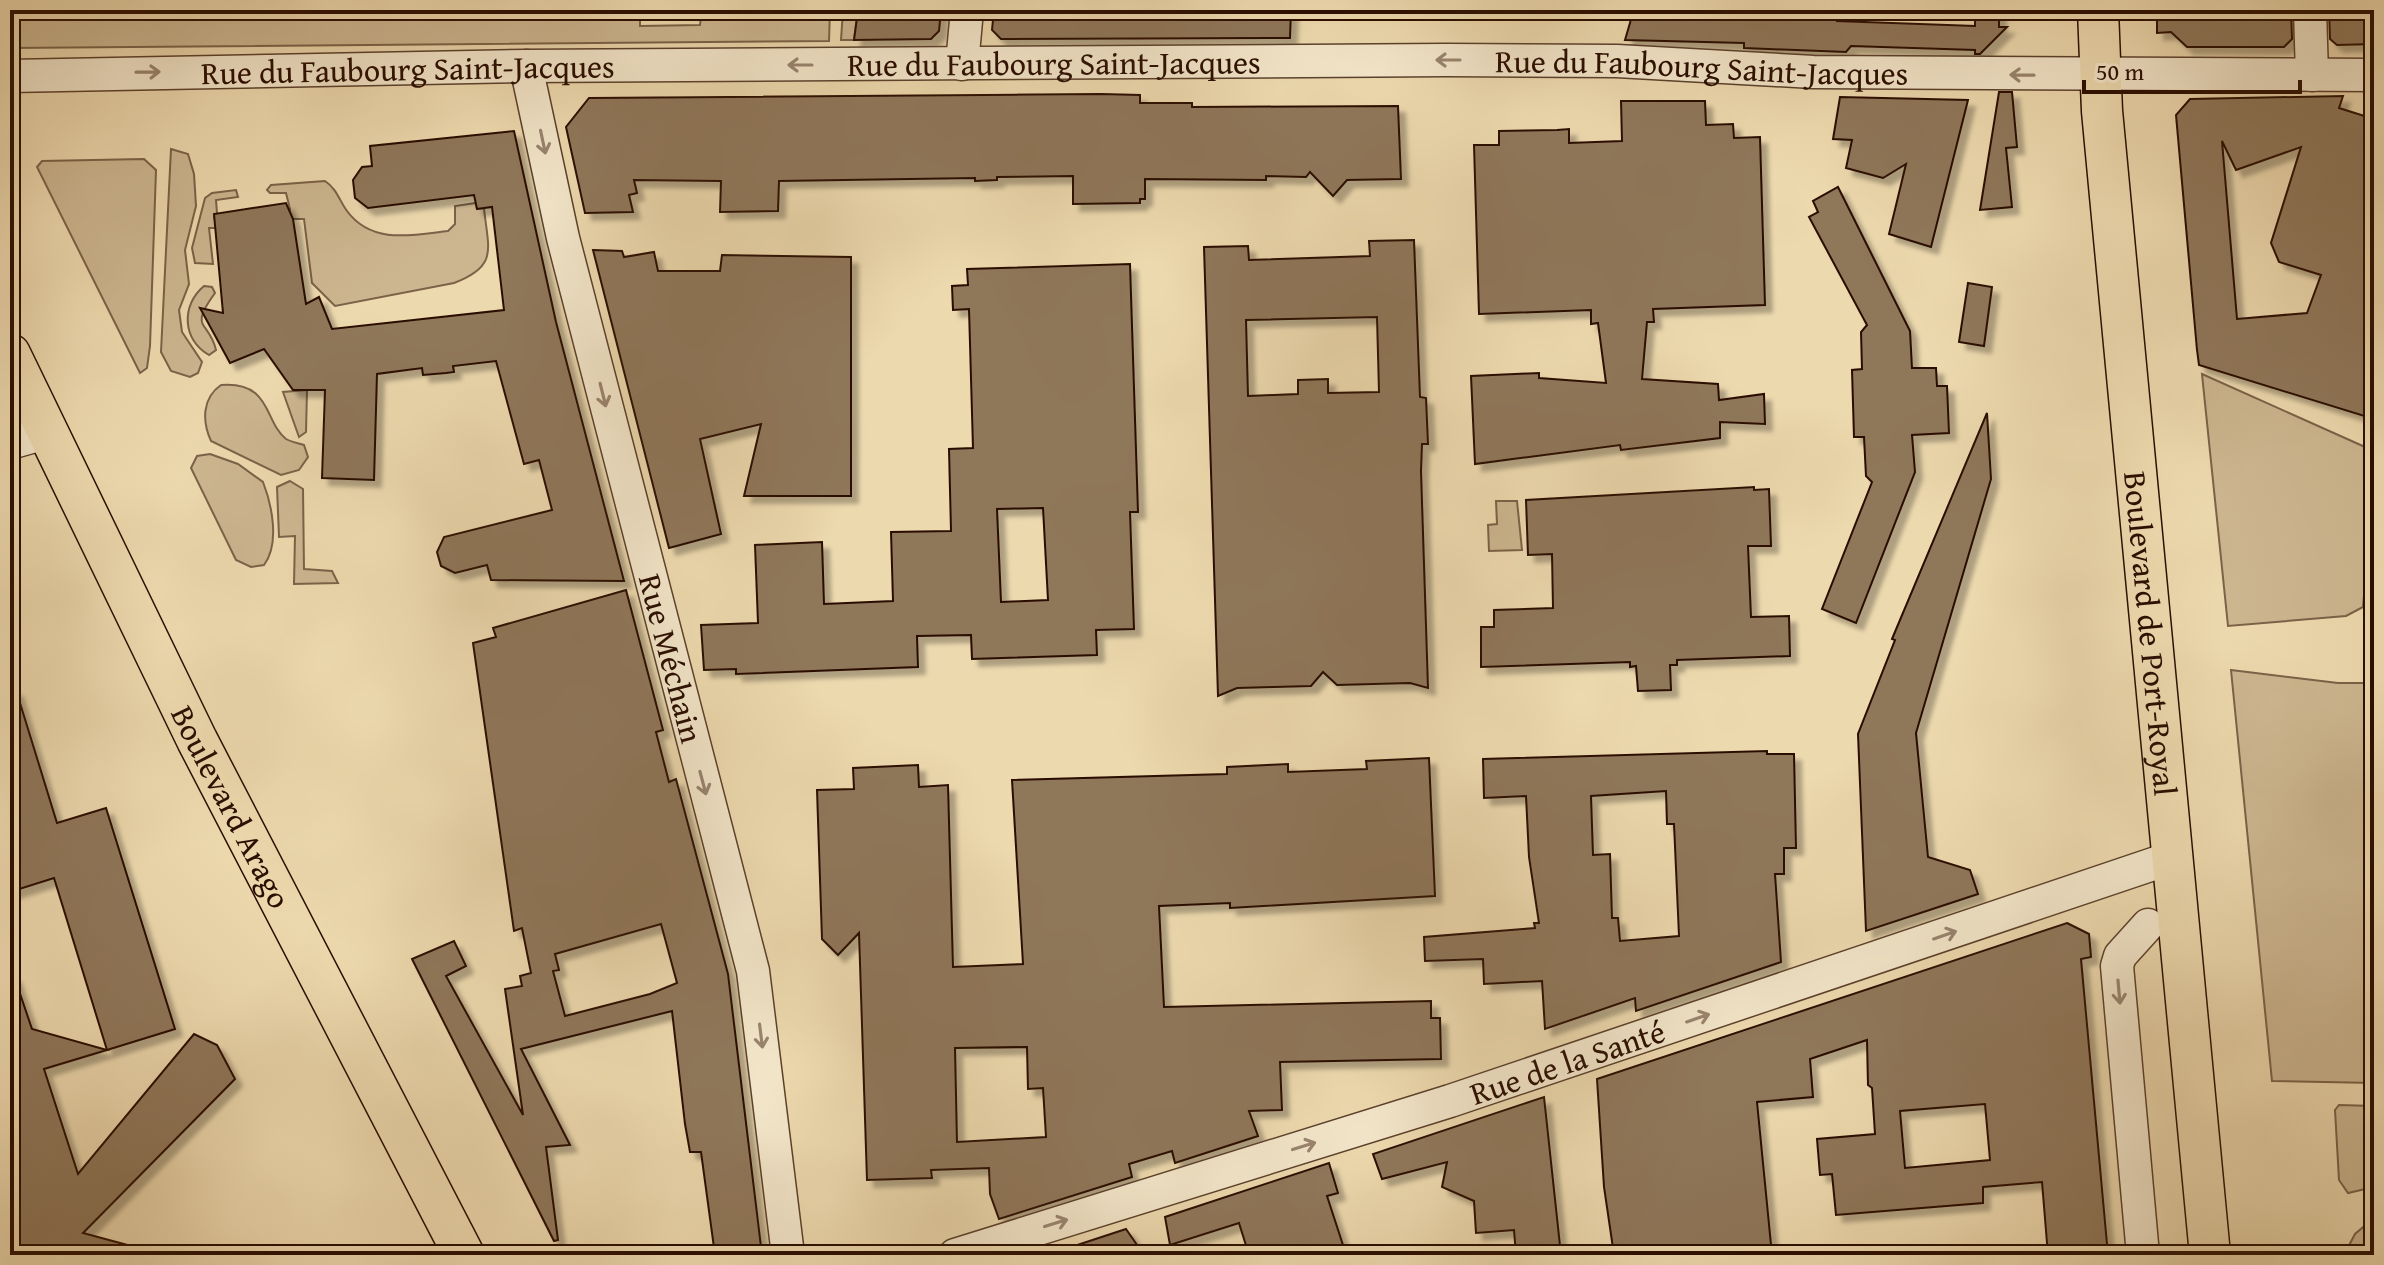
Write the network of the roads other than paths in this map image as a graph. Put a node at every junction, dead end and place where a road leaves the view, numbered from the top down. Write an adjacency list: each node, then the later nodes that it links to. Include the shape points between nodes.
1 (967, 10): 4 (street)
2 (2098, 10): 9 (main road, Boulevard de Port-Royal)
3 (2310, 10): 6 (street)
4 (962, 64): 5 (street, Rue du Faubourg Saint-Jacques, one-way to 5); 9 (street, Rue du Faubourg Saint-Jacques, one-way to 4, via 1813,72 1565,60)
5 (526, 66): 8 (street, Rue du Faubourg Saint-Jacques, one-way to 5); 16 (street, Rue Méchain, one-way to 16, via 563,238 753,971)
6 (2312, 75): 7 (street, Rue du Faubourg Saint-Jacques); 9 (street, Rue du Faubourg Saint-Jacques)
7 (2374, 75)
8 (10, 76)
9 (2100, 76): 13 (main road, Boulevard de Port-Royal)
10 (10, 354): 11 (main road, Boulevard Arago)
11 (49, 432): 12 (street); 15 (main road, Boulevard Arago, via 197,740)
12 (10, 443)
13 (2174, 857): 17 (street, Rue de la Santé, one-way to 13, via 1450,1101); 19 (main road, Boulevard de Port-Royal)
14 (2148, 925): 18 (street, one-way to 18, via 2117,966)
15 (464, 1255)
16 (788, 1255)
17 (955, 1255)
18 (2143, 1255)
19 (2210, 1255)

